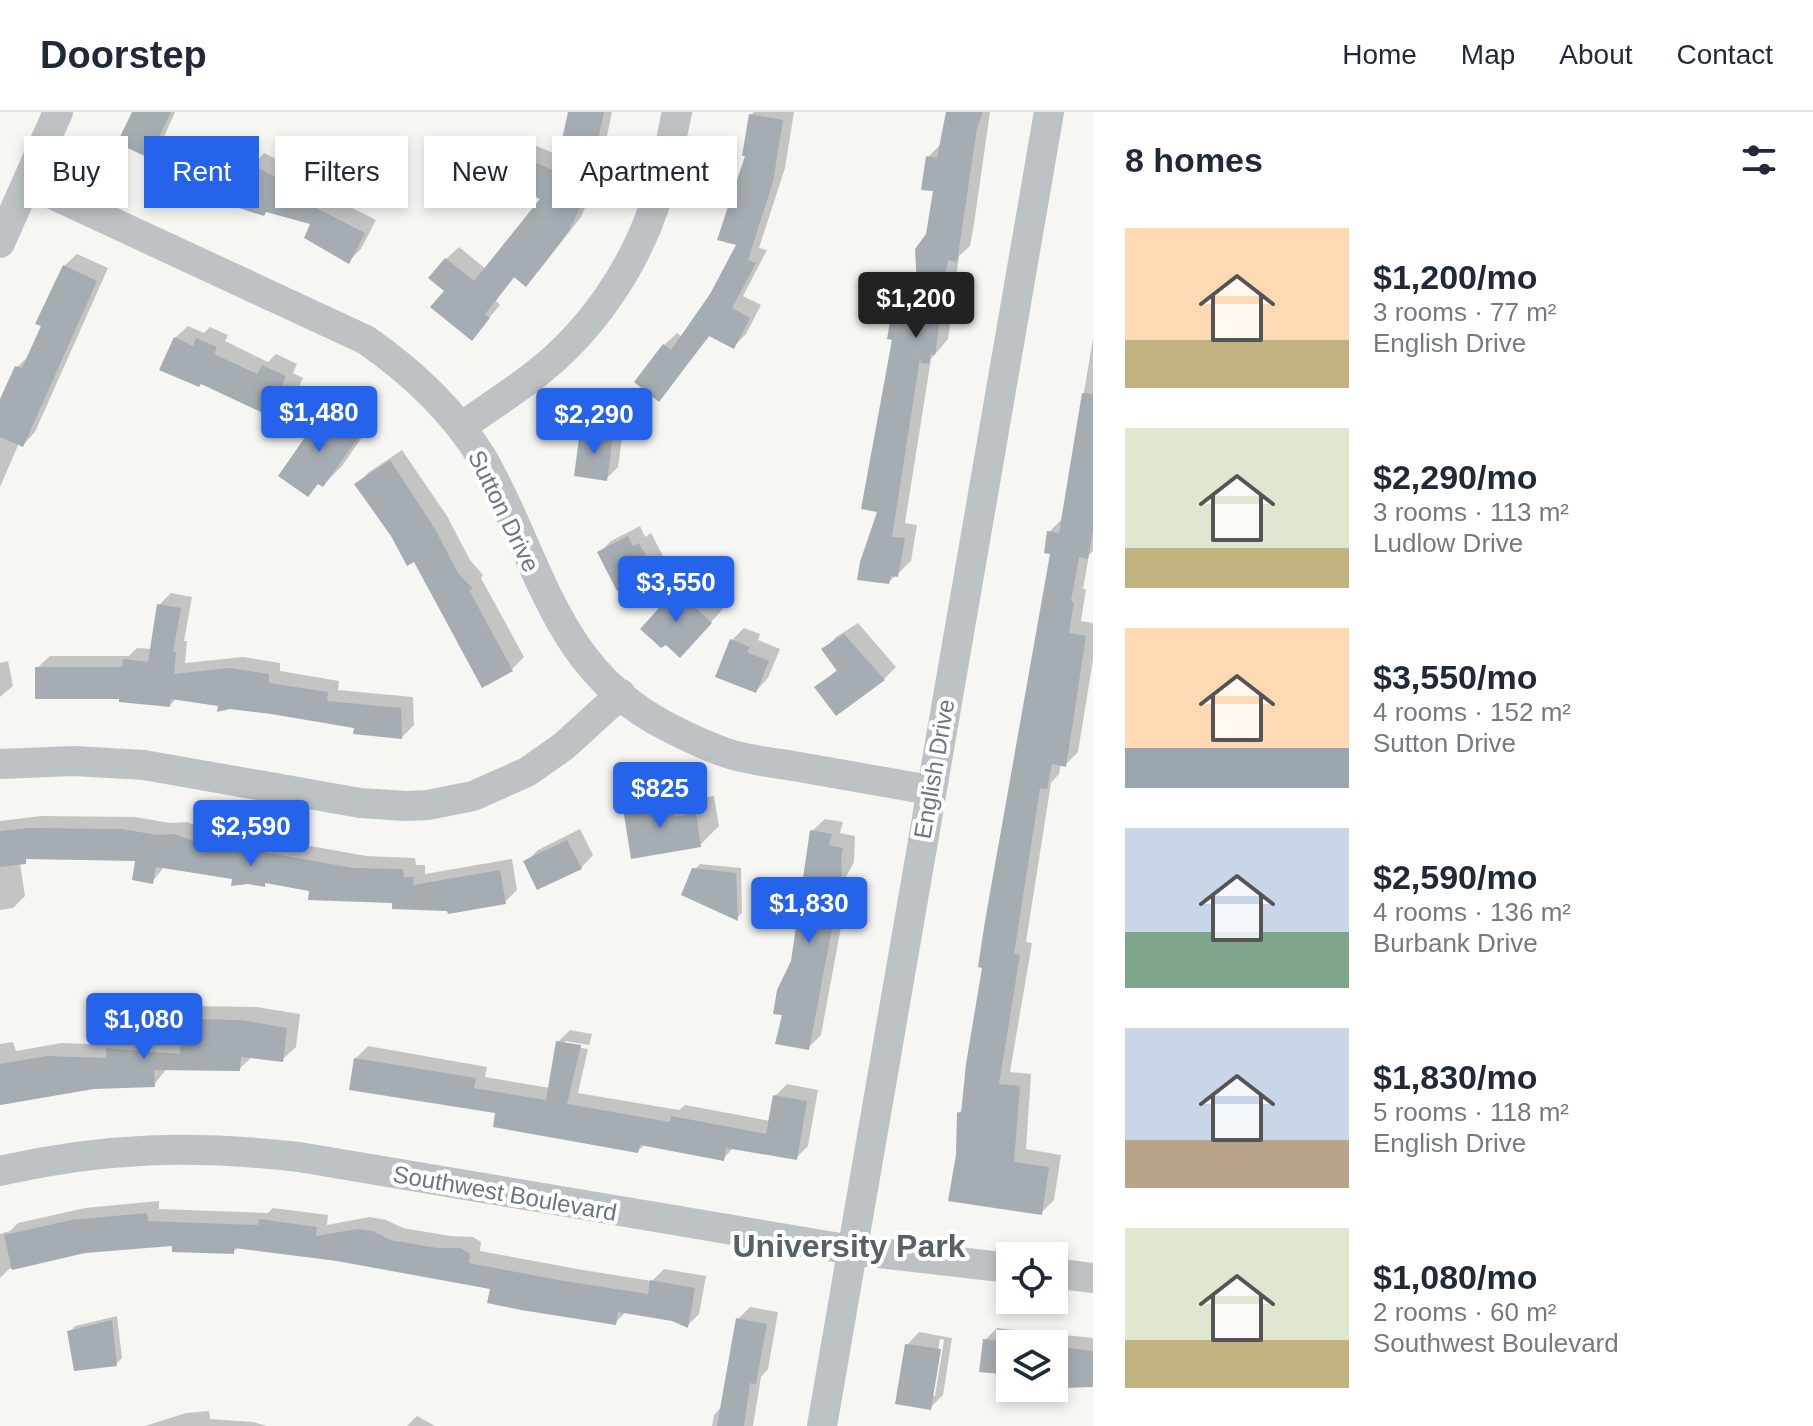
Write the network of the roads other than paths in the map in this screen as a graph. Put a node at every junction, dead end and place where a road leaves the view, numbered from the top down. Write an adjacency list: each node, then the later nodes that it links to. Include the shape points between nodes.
1 (58, 112): 4 (street)
2 (677, 112): 8 (street, via 654,209 609,297 555,358)
3 (1049, 112): 11 (street, English Drive)
4 (48, 136)
5 (24, 192): 7 (street)
6 (82, 208): 8 (street, Sutton Drive, via 366,340 403,365)
7 (0, 243)
8 (461, 427): 9 (street, Sutton Drive, via 481,457 566,632)
9 (621, 694): 10 (street, via 527,772 473,796 428,805 360,803 144,765); 11 (street, Sutton Drive, via 663,725 735,756)
10 (0, 764)
11 (930, 790): 13 (street, English Drive)
12 (0, 1171): 13 (street, Southwest Boulevard, via 120,1151 232,1150)
13 (852, 1250): 14 (street, Southwest Boulevard); 17 (street, English Drive)
14 (996, 1266)
15 (1068, 1275): 16 (street)
16 (1093, 1278)
17 (822, 1426)

